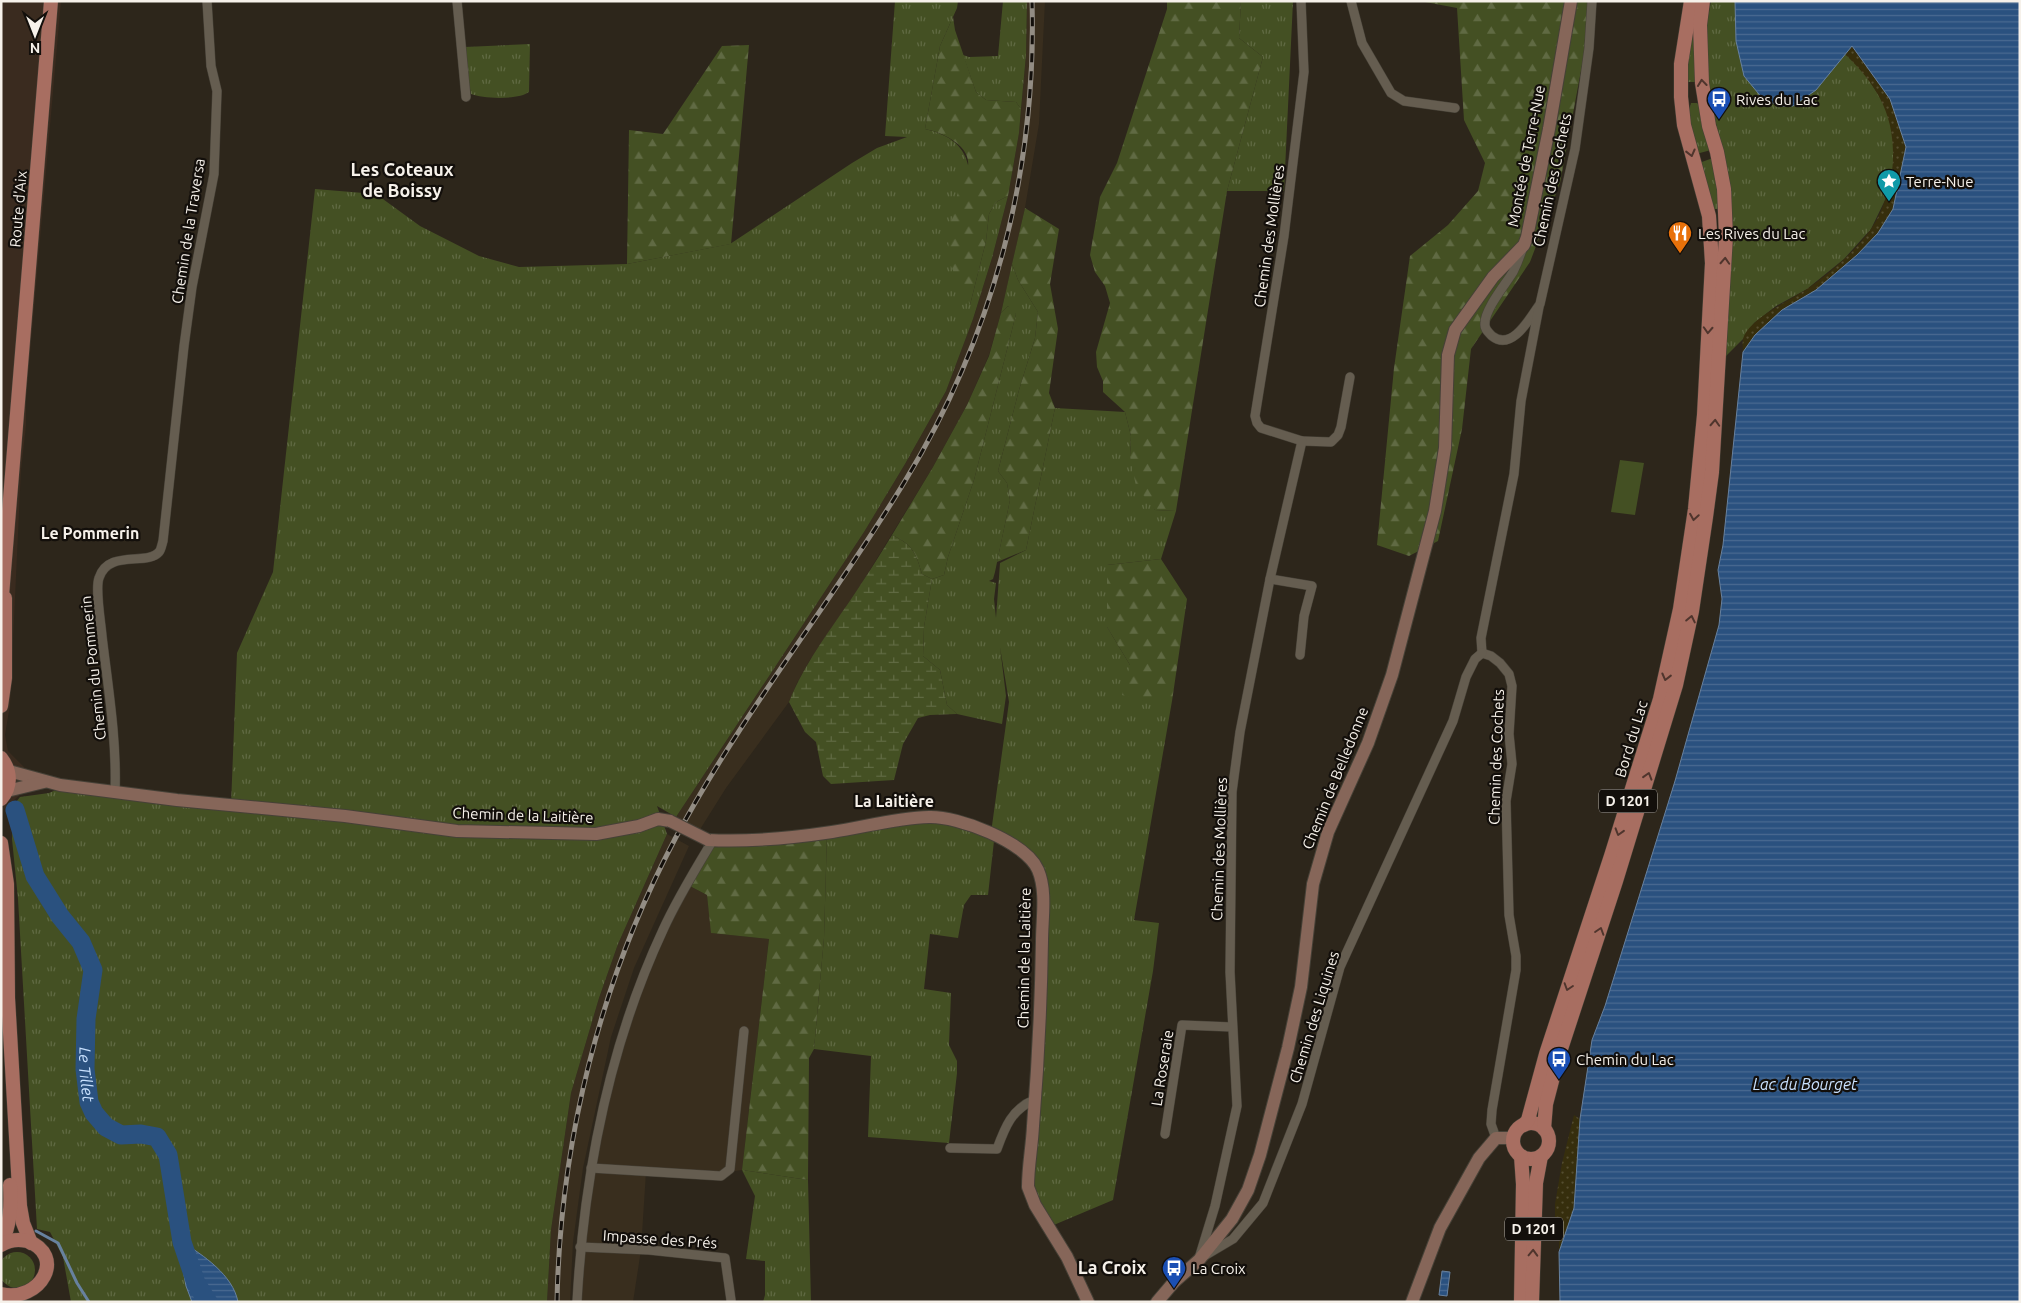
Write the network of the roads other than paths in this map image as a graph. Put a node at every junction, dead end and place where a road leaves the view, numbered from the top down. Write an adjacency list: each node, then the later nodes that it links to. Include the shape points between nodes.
1 (52, 1): 19 (main road, Route d'Aix)
2 (208, 1): 14 (street, Chemin de la Traversa, via 211,66 217,91 214,174)
3 (457, 1): 10 (street)
4 (1301, 1): 17 (street, Chemin des Mollières, via 1304,72 1284,236 1256,416 1261,428)
5 (1351, 1): 11 (street, via 1362,43 1391,93 1404,100)
6 (1571, 1): 12 (main road, Montée de Terre-Nue, via 1539,183)
7 (1592, 1): 13 (street, Chemin des Cochets, via 1575,149)
8 (1691, 1): 18 (main road, D 1201, one-way to 18, via 1681,64 1681,97 1690,151 1707,208 1711,241)
9 (1703, 1): 18 (main road, D 1201, one-way to 9, via 1726,236 1726,202 1702,83 1700,32)
10 (466, 98)
11 (1454, 108)
12 (1524, 245): 13 (street, Chemin des Cochets, via 1513,272 1487,314 1486,331 1496,340 1515,336); 16 (main road, Montée de Terre-Nue, via 1493,277 1455,330)
13 (1540, 304): 22 (street, Chemin des Cochets, via 1521,401 1514,474 1481,638)
14 (184, 346): 28 (street, Chemin du Pommerin, via 163,541 159,552 151,557 115,562 99,578 114,744)
15 (1350, 377): 17 (street, Chemin des Mollières, via 1338,435 1331,442)
16 (1446, 382): 48 (main road, Chemin de Belledonne, via 1445,448 1435,511 1392,675 1368,743 1328,832 1314,884 1301,987 1260,1156 1248,1190 1232,1219)
17 (1302, 441): 20 (street, Chemin des Mollières)
18 (1706, 470): 36 (main road, Bord du Lac / D 1201, one-way to 36, via 1660,699); 37 (main road, Bord du Lac / D 1201, one-way to 18, via 1546,1104 1558,1058 1676,684 1692,611)
19 (5, 570): 21 (main road, Route d'Aix); 24 (main road, Route d'Aix, via 5,678)
20 (1270, 579): 23 (street, via 1312,586 1304,616); 33 (street, Chemin des Mollières, via 1240,732 1232,792)
21 (1, 608)
22 (1482, 653): 39 (street, Chemin des Cochets, via 1505,668 1513,694 1512,764 1506,801 1509,915 1516,970 1492,1110 1491,1124); 48 (street, Chemin des Liquines, via 1470,670 1453,721 1340,968 1302,1104 1263,1203 1233,1239)
23 (1300, 655)
24 (1, 706)
25 (1, 758): 26 (main road)
26 (9, 771): 27 (main road, Chemin de la Laitière); 29 (main road, via 10,781)
27 (46, 782): 28 (main road, Chemin de la Laitière); 29 (main road, Chemin de la Laitière)
28 (115, 792): 30 (main road, Chemin de la Laitière, bridge, via 457,831 596,834 658,820 670,821)
29 (4, 795)
30 (710, 840): 35 (main road, Chemin de la Laitière, via 832,832 931,816 979,827 1026,854 1038,868 1043,897); 44 (street, via 663,929 646,970 607,1090)
31 (1, 843): 46 (main road, via 7,884 8,998 19,1194 23,1223)
32 (1, 1002): 45 (main road, via 11,1193 7,1227)
33 (1232, 1028): 38 (street, La Roseraie, via 1182,1025); 48 (street, Chemin des Mollières, via 1237,1106 1215,1206)
34 (744, 1031): 44 (street, via 730,1169 721,1176)
35 (1034, 1100): 41 (street, via 1014,1112 997,1149); 54 (main road, Chemin de la Laitière, via 1028,1174 1030,1196 1067,1258)
36 (1524, 1125): 37 (main road); 40 (main road)
37 (1544, 1129): 43 (main road, via 1549,1144)
38 (1165, 1134)
39 (1496, 1138): 40 (main road); 56 (main road, via 1479,1158 1440,1228)
40 (1514, 1138): 42 (main road, via 1516,1151)
41 (950, 1148)
42 (1521, 1156): 43 (main road, via 1531,1159); 57 (main road, D 1201)
43 (1541, 1156): 58 (main road, D 1201, one-way to 43, via 1536,1183)
44 (591, 1168): 47 (street)
45 (1, 1243): 46 (main road, via 14,1240)
46 (31, 1243): 50 (main road, via 44,1256 47,1274 44,1283)
47 (580, 1247): 51 (street, Impasse des Prés, via 726,1258); 53 (street)
48 (1198, 1260): 55 (main road, Chemin de Belledonne)
49 (1, 1295): 50 (main road); 52 (main road)
50 (29, 1299)
51 (731, 1300)
52 (5, 1302)
53 (577, 1302)
54 (1088, 1302)
55 (1157, 1302)
56 (1412, 1302)
57 (1521, 1302)
58 (1532, 1302)

